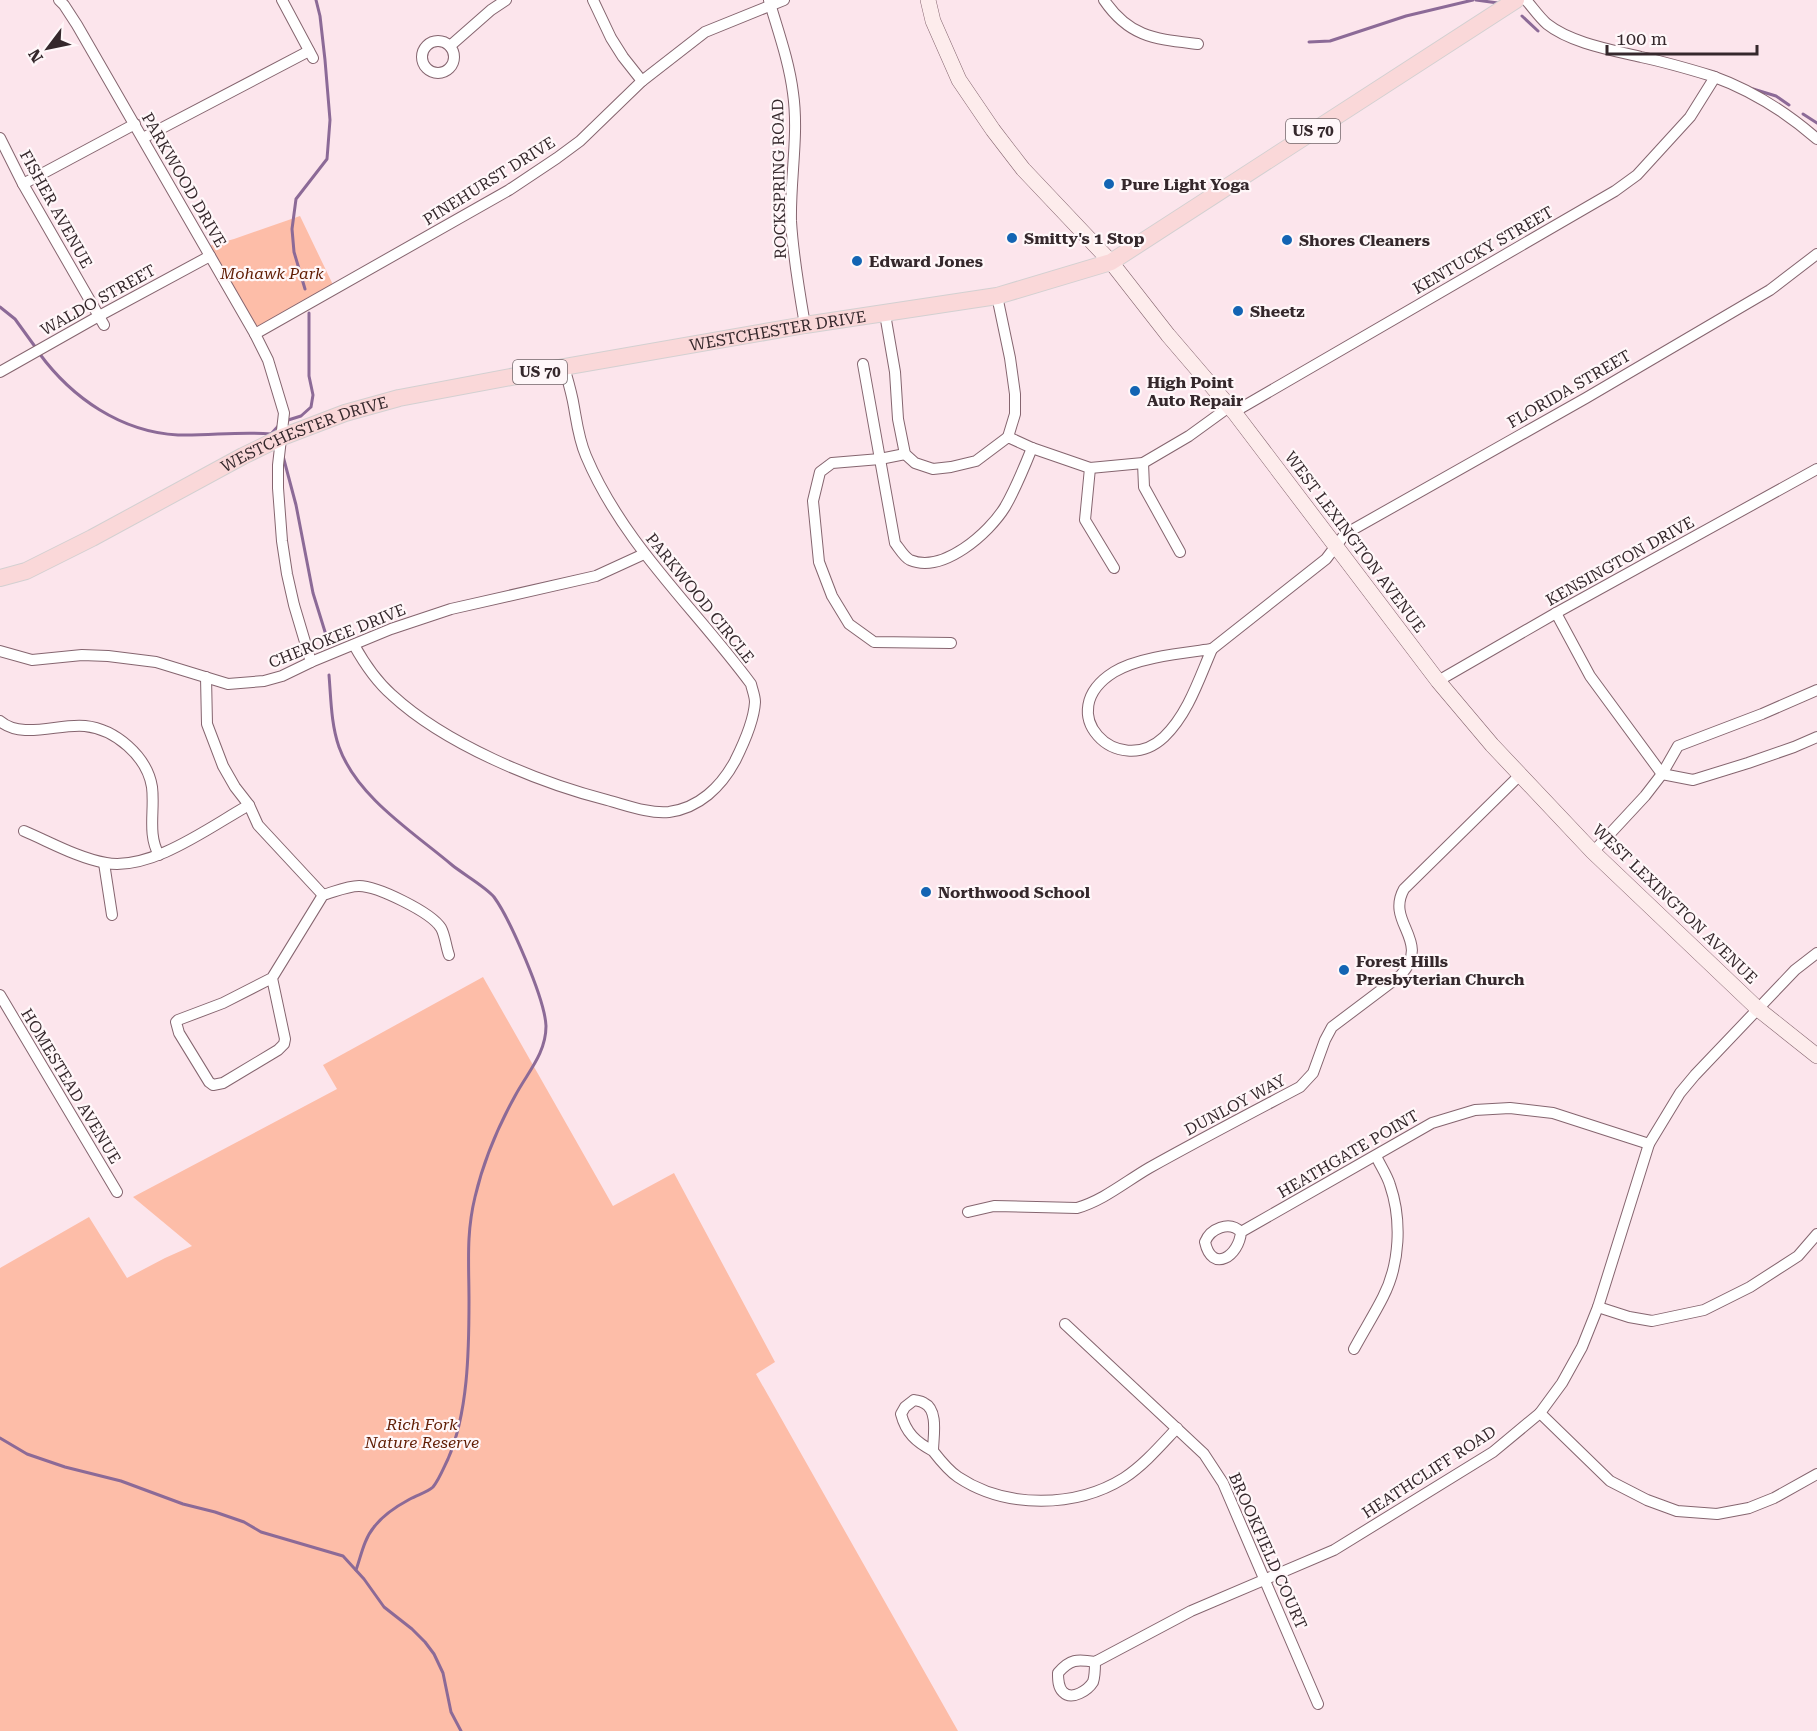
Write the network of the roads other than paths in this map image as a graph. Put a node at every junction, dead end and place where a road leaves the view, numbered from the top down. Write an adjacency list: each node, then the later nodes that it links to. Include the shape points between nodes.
1 (283, 0): 17 (street, via 311,55)
2 (506, 0): 12 (street)
3 (593, 0): 14 (street, via 622,57)
4 (784, 0): 10 (street, PINEHURST DRIVE)
5 (928, 0): 22 (street, WEST LEXINGTON AVENUE, via 959,80 993,130 1023,169)
6 (1104, 0): 11 (street, via 1113,14 1151,38)
7 (1516, 0): 22 (main road, WESTCHESTER DRIVE / US 70)
8 (1526, 0): 13 (street, via 1548,24 1570,36)
9 (65, 2): 15 (street, PARKWOOD DRIVE)
10 (769, 3): 14 (street, PINEHURST DRIVE, via 705,32); 26 (street, ROCKSPRING ROAD, via 793,92 791,219)
11 (1198, 44)
12 (450, 46)
13 (1715, 77): 18 (street, via 1761,98); 31 (street, KENTUCKY STREET, via 1690,117 1637,175 1615,191)
14 (642, 81): 27 (street, PINEHURST DRIVE, via 580,141 548,165)
15 (135, 124): 17 (street, PARKWOOD DRIVE); 19 (street)
16 (0, 138): 19 (street, FISHER AVENUE)
17 (142, 138): 21 (street, PARKWOOD DRIVE)
18 (1817, 139)
19 (23, 184): 25 (street, FISHER AVENUE)
20 (1817, 254): 40 (street, FLORIDA STREET, via 1770,290 1345,534)
21 (210, 256): 25 (street, WALDO STREET); 27 (street, PARKWOOD DRIVE)
22 (1111, 262): 23 (main road, WESTCHESTER DRIVE / US 70); 31 (street, WEST LEXINGTON AVENUE)
23 (997, 296): 24 (main road, WESTCHESTER DRIVE / US 70); 33 (street, via 1015,394 1015,414)
24 (885, 314): 26 (main road, WESTCHESTER DRIVE / US 70); 35 (street)
25 (102, 320): 30 (street, WALDO STREET)
26 (805, 325): 29 (main road, WESTCHESTER DRIVE / US 70)
27 (255, 334): 32 (street, PARKWOOD DRIVE, via 268,360 284,413)
28 (863, 364): 36 (street)
29 (564, 367): 32 (main road, WESTCHESTER DRIVE / US 70, via 399,398); 42 (street, PARKWOOD CIRCLE, via 585,454 600,488)
30 (0, 372)
31 (1232, 409): 37 (street, KENTUCKY STREET); 40 (street, WEST LEXINGTON AVENUE)
32 (282, 437): 44 (main road, WESTCHESTER DRIVE / US 70, via 92,538 26,571); 50 (street, PARKWOOD DRIVE, via 278,465 282,541 294,605)
33 (1008, 437): 34 (street); 35 (street, via 975,461 951,467 915,463)
34 (1032, 448): 36 (street, via 1003,510 958,552 932,563 908,559 895,543); 38 (street)
35 (905, 454): 36 (street)
36 (880, 459): 46 (street, via 832,463 819,472 813,501 819,562 832,596 849,624 874,642)
37 (1143, 463): 38 (street); 41 (street, via 1144,487)
38 (1090, 468): 43 (street, via 1085,520)
39 (1817, 469): 45 (street, KENSINGTON DRIVE)
40 (1335, 546): 48 (street, FLORIDA STREET, via 1326,559); 52 (street, WEST LEXINGTON AVENUE)
41 (1179, 552)
42 (644, 554): 47 (street, CHEROKEE DRIVE, via 596,576 451,609); 47 (street, PARKWOOD CIRCLE, via 747,678 755,701 746,740 730,771 716,789 683,809 652,812 589,795 492,759 412,713 380,683)
43 (1114, 568)
44 (0, 578)
45 (1556, 613): 52 (street, KENSINGTON DRIVE); 56 (street, via 1590,676)
46 (951, 643)
47 (354, 645): 50 (street, CHEROKEE DRIVE)
48 (1212, 649): 48 (street, via 1150,658 1115,670 1097,685 1086,705 1090,725 1102,741 1117,749 1149,746 1163,737 1185,710)
49 (0, 651): 51 (street, CHEROKEE DRIVE, via 32,660 82,655 156,662)
50 (311, 662): 51 (street, CHEROKEE DRIVE, via 264,681 228,684)
51 (206, 677): 58 (street, via 207,724 223,766)
52 (1438, 681): 57 (street, WEST LEXINGTON AVENUE)
53 (1817, 690): 56 (street, via 1678,746)
54 (0, 721): 61 (street, via 24,730 92,726 120,739 147,771 152,786 154,846)
55 (1817, 737): 56 (street, via 1693,780)
56 (1662, 774): 60 (street)
57 (1520, 775): 60 (street, WEST LEXINGTON AVENUE); 74 (street, DUNLOY WAY, via 1404,889 1398,906 1410,939 1409,964 1401,975 1332,1027 1313,1073 1300,1087 1090,1204 1077,1208 994,1206)
58 (249, 805): 61 (street); 63 (street, via 258,825)
59 (24, 831): 62 (street)
60 (1593, 852): 69 (street, WEST LEXINGTON AVENUE)
61 (159, 855): 62 (street, via 116,864)
62 (104, 862): 64 (street)
63 (323, 896): 66 (street, via 356,886 370,887 413,906 441,928); 67 (street)
64 (112, 915)
65 (1817, 953): 69 (street, HEATHCLIFF ROAD)
66 (449, 955)
67 (272, 978): 67 (street, via 176,1022 213,1085 224,1083 284,1044)
68 (0, 995): 73 (street, HOMESTEAD AVENUE)
69 (1758, 1009): 70 (street, WEST LEXINGTON AVENUE); 71 (street, HEATHCLIFF ROAD, via 1680,1093)
70 (1817, 1056)
71 (1649, 1144): 72 (street, HEATHGATE POINT, via 1553,1113 1510,1108 1475,1110 1431,1124); 77 (street, HEATHCLIFF ROAD)
72 (1376, 1156): 75 (street, HEATHGATE POINT); 79 (street, via 1390,1184 1396,1213 1396,1264 1384,1296)
73 (117, 1192)
74 (968, 1212)
75 (1241, 1232)
76 (1817, 1234): 77 (street, via 1798,1256 1704,1310 1652,1321)
77 (1598, 1307): 80 (street, HEATHCLIFF ROAD, via 1582,1347)
78 (1065, 1324): 81 (street, BROOKFIELD COURT)
79 (1354, 1349)
80 (1540, 1413): 83 (street, via 1610,1481 1677,1510 1717,1514 1749,1508); 84 (street, HEATHCLIFF ROAD, via 1493,1452 1344,1544)
81 (1178, 1428): 82 (street, via 1124,1478 1089,1495 1051,1501 1017,1499 980,1489 957,1477); 84 (street, BROOKFIELD COURT, via 1204,1454 1223,1483)
82 (933, 1451): 82 (street, via 930,1408 914,1400 901,1414 903,1423 917,1443)
83 (1817, 1474)
84 (1265, 1581): 85 (street, HEATHCLIFF ROAD, via 1191,1611); 86 (street, BROOKFIELD COURT)
85 (1095, 1662)
86 (1318, 1704)

